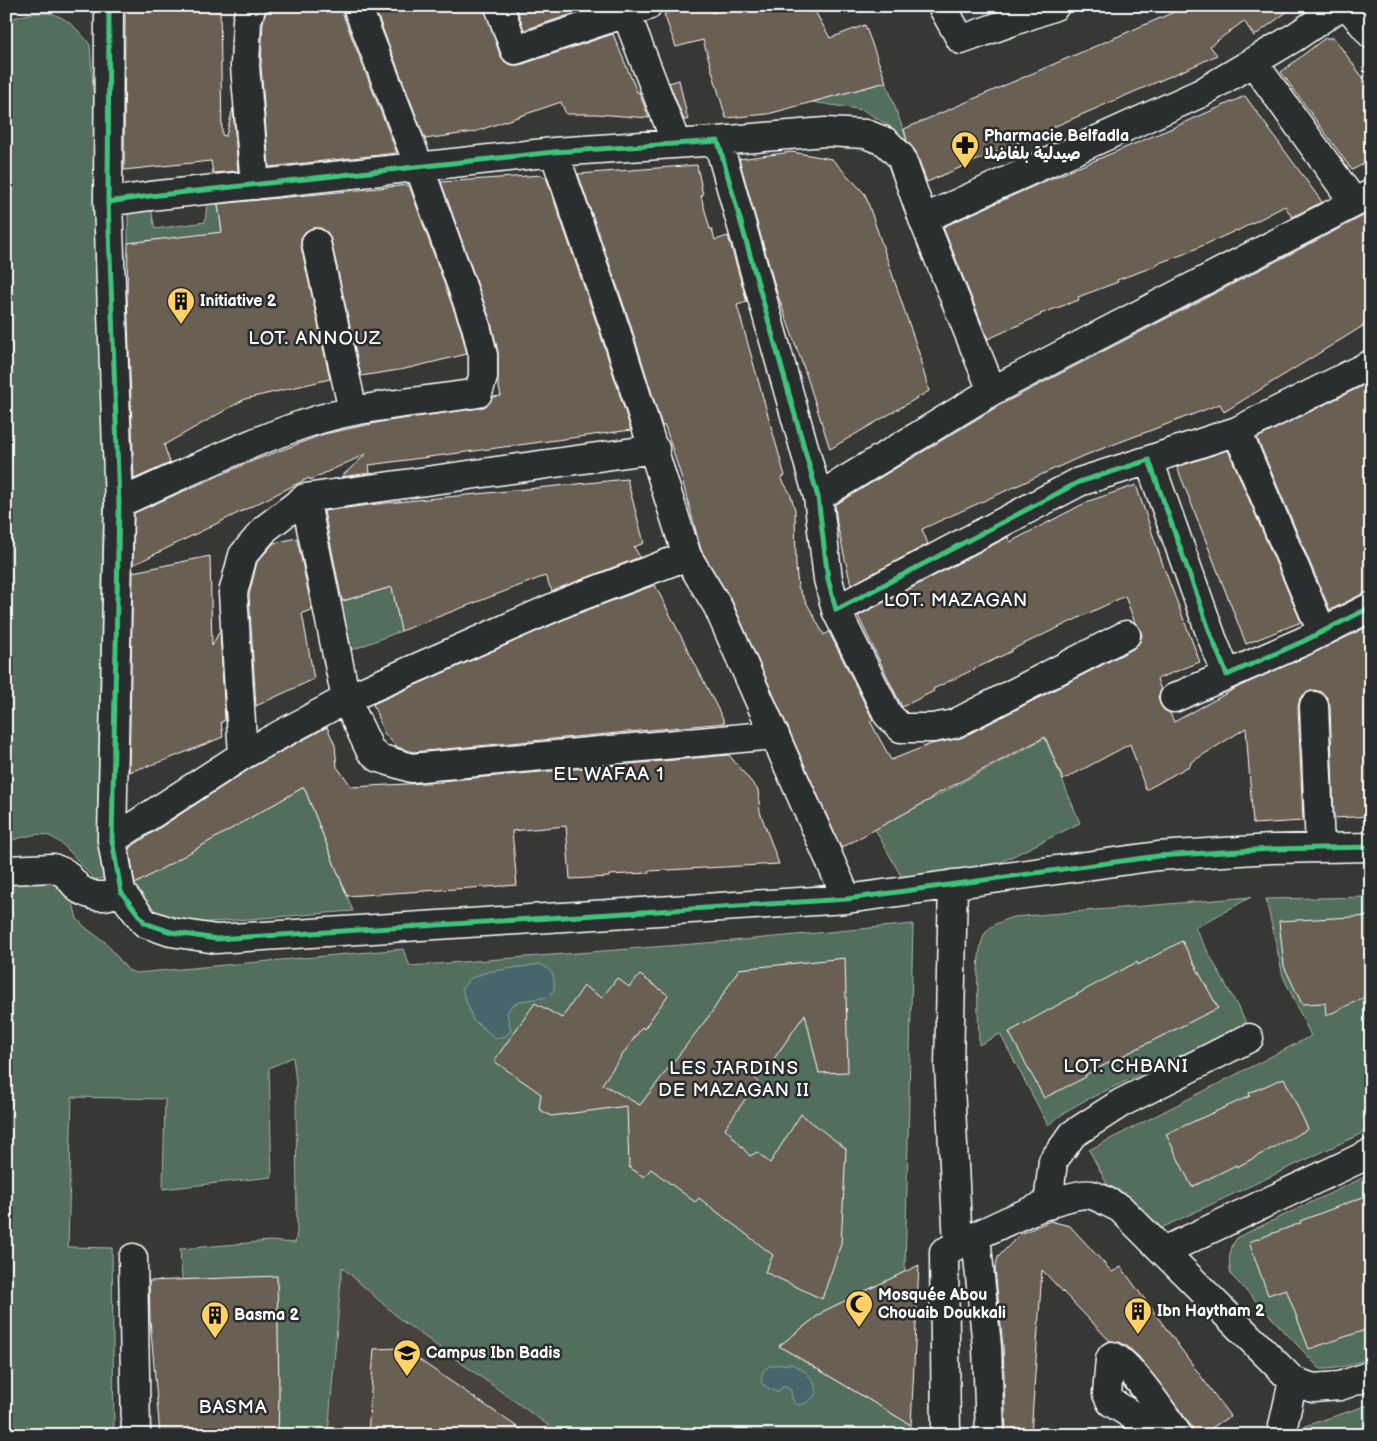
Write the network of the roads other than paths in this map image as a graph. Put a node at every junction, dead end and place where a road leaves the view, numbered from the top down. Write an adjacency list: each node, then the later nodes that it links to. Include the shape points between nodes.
1 (109, 6): 18 (street)
2 (252, 6): 16 (street, via 247,20 245,66)
3 (356, 6): 15 (street)
4 (499, 6): 9 (street, via 515,50)
5 (942, 6): 6 (street, via 961,40)
6 (1055, 6)
7 (1341, 6): 11 (street)
8 (1348, 6): 10 (street)
9 (637, 10): 13 (street)
10 (1371, 34)
11 (1253, 62): 17 (street); 19 (street, via 1200,93)
12 (718, 142): 13 (street); 19 (street, via 825,132 866,134 886,142 901,157); 27 (street)
13 (676, 144): 14 (street)
14 (554, 152): 15 (street); 25 (street)
15 (419, 166): 16 (street); 23 (street, via 476,326 483,355 483,377 478,393)
16 (255, 185): 18 (street)
17 (1362, 197): 22 (street)
18 (108, 202): 29 (street)
19 (923, 219): 22 (street)
20 (316, 243): 23 (street)
21 (1371, 364): 24 (street)
22 (992, 391): 27 (street)
23 (353, 411): 29 (street, via 273,435)
24 (1237, 431): 26 (street); 33 (street)
25 (655, 449): 28 (street); 30 (street)
26 (1149, 460): 32 (street, via 1079,482); 35 (street)
27 (818, 497): 32 (street, via 828,579)
28 (305, 498): 37 (street); 40 (street, via 266,528 243,555 233,594)
29 (119, 503): 41 (street)
30 (687, 556): 37 (street, via 568,601); 39 (street, via 718,607)
31 (1371, 606): 33 (street)
32 (836, 610): 34 (street, via 888,716 901,728 954,724)
33 (1322, 632): 35 (street)
34 (1126, 635)
35 (1227, 675): 36 (street)
36 (1174, 698)
37 (346, 699): 39 (street, via 370,750 379,758 411,768); 40 (street)
38 (1314, 706): 42 (street)
39 (775, 735): 47 (street)
40 (243, 754): 41 (street)
41 (112, 840): 46 (street)
42 (1320, 848): 43 (street); 45 (street, via 1158,856)
43 (1371, 848)
44 (6, 870): 46 (street, via 53,868 65,873 87,893 105,896)
45 (953, 884): 47 (street); 51 (street, via 948,1066)
46 (121, 892): 47 (street, via 145,923 171,932 216,940)
47 (847, 899)
48 (1249, 1038): 50 (street, via 1121,1103 1073,1134 1053,1162)
49 (1371, 1153): 52 (street)
50 (1048, 1205): 51 (street); 52 (street, via 1069,1197 1091,1195 1120,1208)
51 (967, 1240): 57 (street, via 944,1252); 58 (street, via 987,1347)
52 (1164, 1251): 55 (street)
53 (133, 1258): 56 (street)
54 (1371, 1375): 55 (street, via 1331,1387 1313,1388)
55 (1293, 1382): 61 (street)
56 (136, 1435)
57 (946, 1435)
58 (990, 1435)
59 (1164, 1435): 60 (street, via 1111,1402 1107,1394 1112,1356 1120,1360 1151,1396)
60 (1178, 1435)
61 (1283, 1435)

